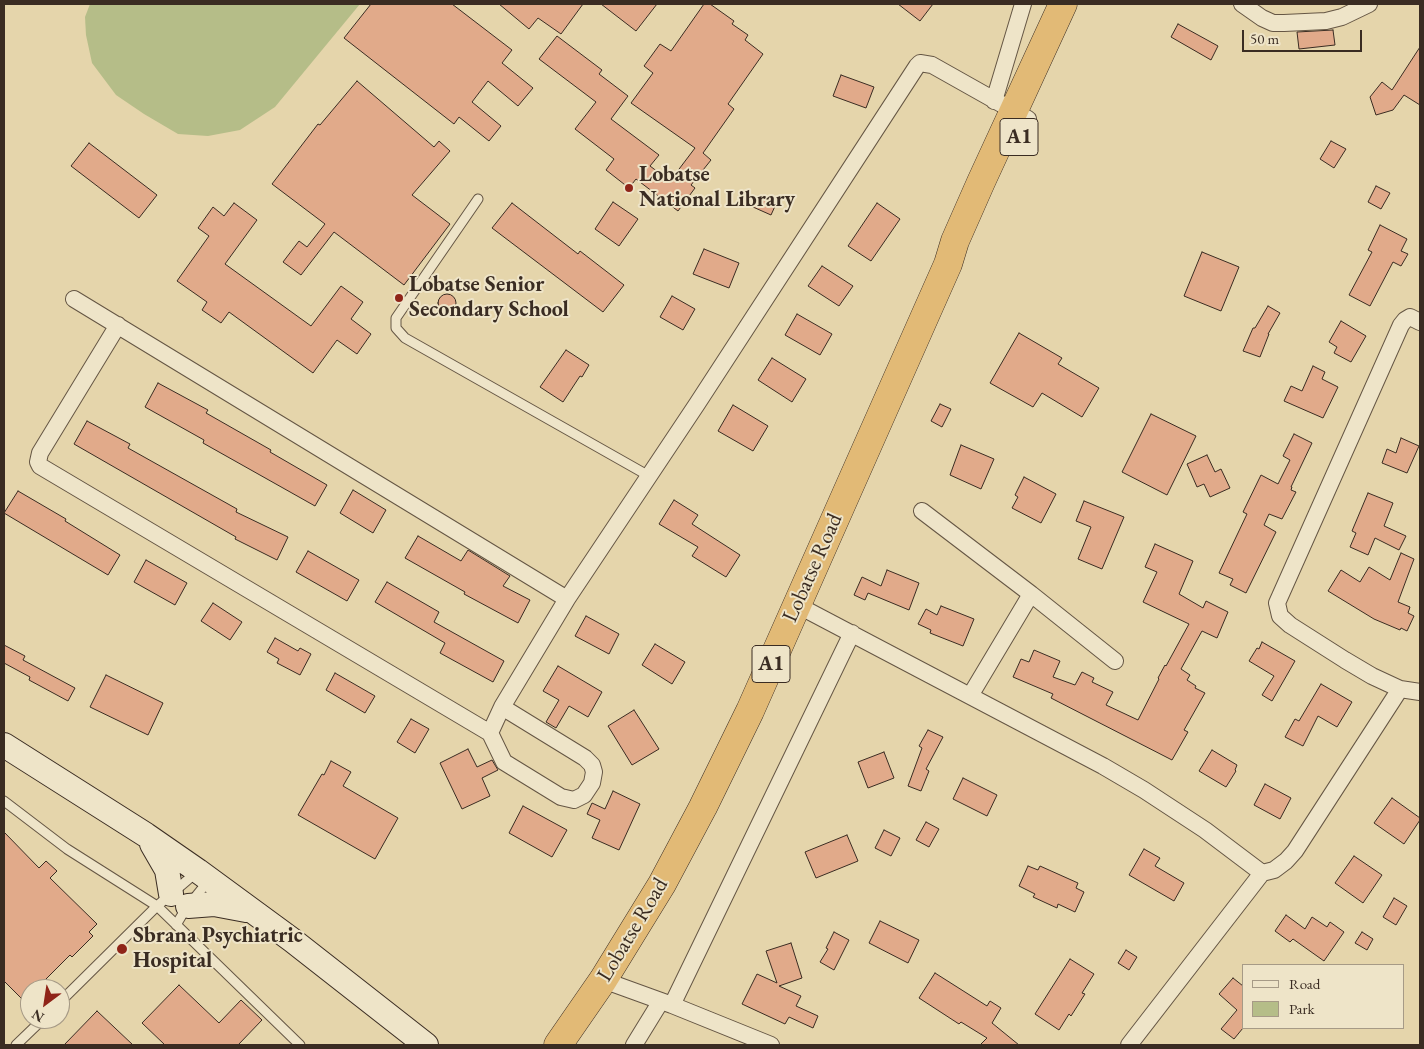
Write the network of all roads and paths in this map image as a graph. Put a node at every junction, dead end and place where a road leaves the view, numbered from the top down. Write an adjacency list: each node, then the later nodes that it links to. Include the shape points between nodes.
1 (1023, 4): 6 (street)
2 (1063, 4): 6 (highway, Lobatse Road / A1)
3 (1082, 4): 6 (highway, Lobatse Road / A1)
4 (1242, 4): 5 (street, via 1262,18 1284,24 1326,21)
5 (1369, 4)
6 (1012, 111): 11 (street, via 932,65 920,63 917,66); 15 (highway, Lobatse Road / A1, via 1009,158 948,264)
7 (478, 199): 11 (lane, via 396,318 396,328 405,338)
8 (74, 299): 10 (street)
9 (1420, 322): 18 (street, via 1410,317 1401,326 1277,602 1280,616 1298,631 1372,676)
10 (118, 325): 14 (street); 22 (street, via 40,453 40,466)
11 (649, 476): 14 (street)
12 (922, 511): 13 (street)
13 (1032, 594): 17 (street); 20 (street)
14 (567, 599): 21 (street)
15 (797, 605): 16 (street); 30 (highway, Lobatse Road / A1, via 703,807 662,884)
16 (852, 634): 20 (street); 32 (street)
17 (1114, 661)
18 (1400, 689): 19 (street); 26 (street, via 1296,851 1274,870)
19 (1420, 692)
20 (970, 696): 26 (street, via 1144,790)
21 (502, 708): 22 (street); 22 (street, via 585,758 594,772 592,783 584,795 574,800 561,797 504,762)
22 (490, 733)
23 (4, 745): 25 (street)
24 (4, 801): 28 (lane, via 67,849)
25 (146, 835): 27 (street); 28 (street, via 167,870)
26 (1262, 873): 40 (street)
27 (204, 875): 28 (lane); 28 (lane); 29 (street)
28 (173, 908): 29 (street, via 220,904); 31 (lane); 35 (lane)
29 (255, 913): 36 (street)
30 (603, 980): 32 (street); 37 (highway, Lobatse Road / A1)
31 (70, 994)
32 (667, 1003): 38 (street); 39 (street)
33 (33, 1029): 34 (lane)
34 (16, 1045)
35 (300, 1045)
36 (426, 1045)
37 (558, 1045)
38 (634, 1045)
39 (771, 1045)
40 (1129, 1045)

